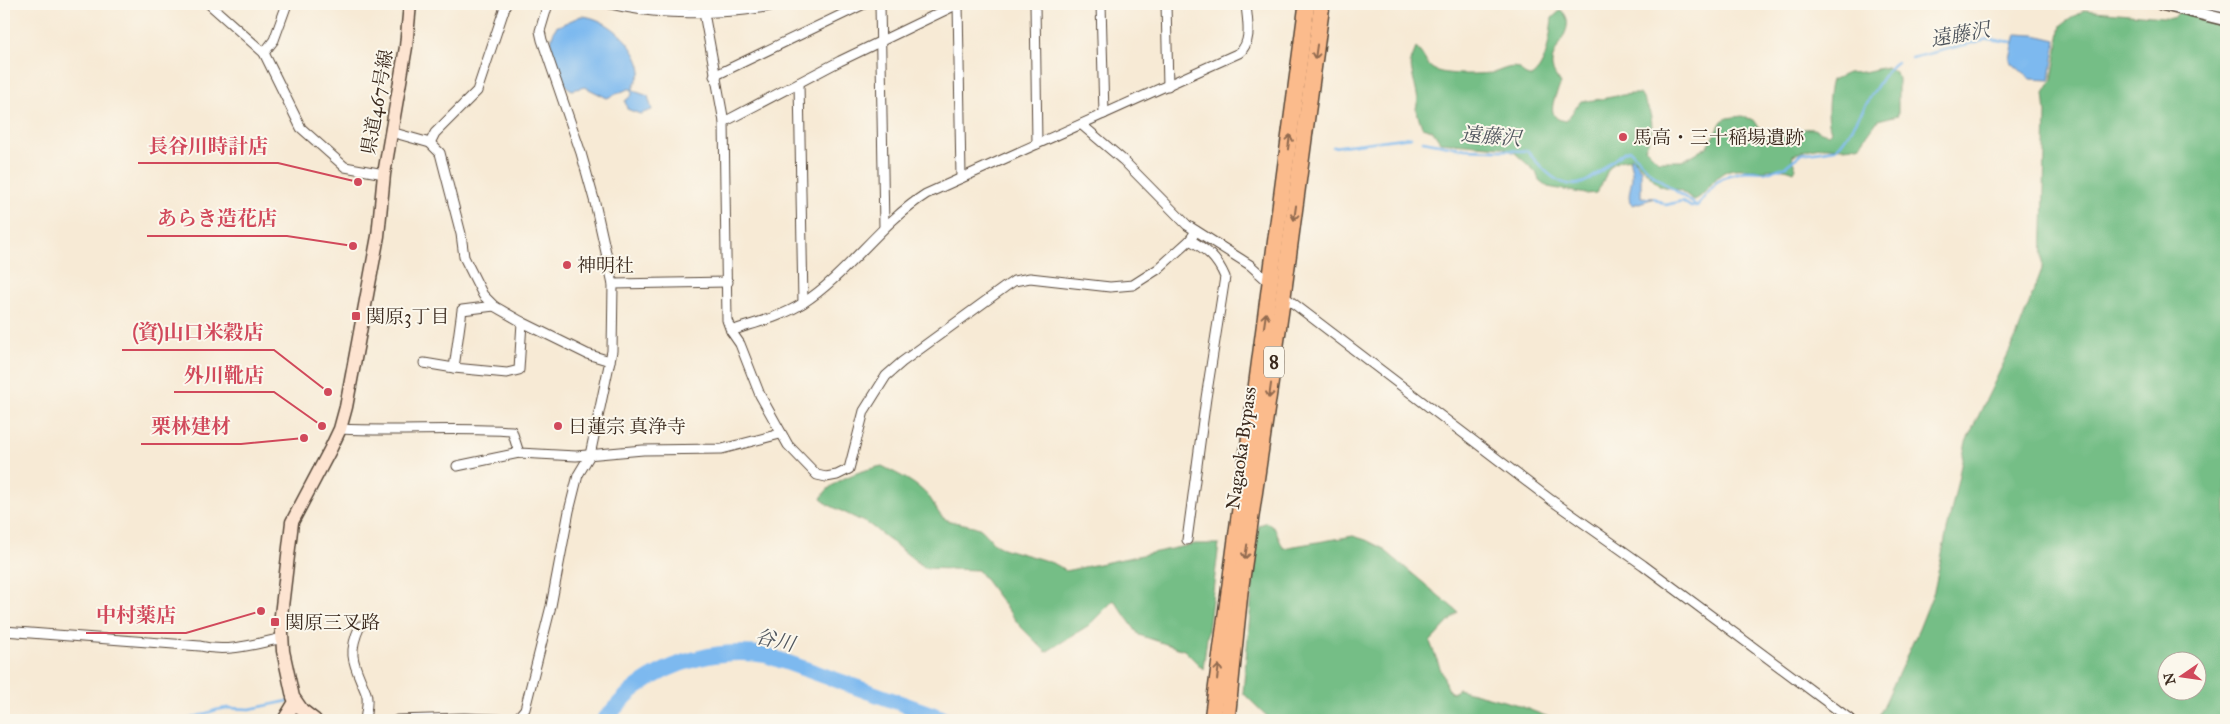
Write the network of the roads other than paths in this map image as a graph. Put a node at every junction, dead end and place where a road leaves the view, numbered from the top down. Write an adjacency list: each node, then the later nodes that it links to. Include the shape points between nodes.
1 (209, 4): 25 (street)
2 (287, 4): 25 (street, via 274,40)
3 (410, 4): 32 (main road, 県道467号線)
4 (506, 4): 33 (street, via 476,91)
5 (548, 4): 41 (street, via 540,31 542,40 596,202)
6 (610, 4): 21 (street)
7 (673, 4): 21 (street)
8 (776, 4): 22 (street, via 765,8)
9 (864, 4): 26 (street)
10 (880, 4): 24 (street)
11 (958, 4): 24 (street); 36 (street)
12 (1035, 4): 34 (street)
13 (1102, 4): 29 (street)
14 (1166, 4): 28 (street)
15 (1246, 4): 28 (street, via 1248,40 1245,49)
16 (1307, 4): 42 (highway, Nagaoka Bypass / 8, one-way to 16)
17 (1322, 4): 43 (highway, Nagaoka Bypass / 8, one-way to 43)
18 (2161, 4): 23 (street)
19 (2211, 4): 20 (street)
20 (2226, 7)
21 (671, 13): 22 (street)
22 (704, 13): 26 (street)
23 (2226, 20)
24 (880, 42): 27 (street); 37 (street)
25 (264, 53): 35 (street, via 301,128 345,167)
26 (714, 76): 30 (street)
27 (798, 83): 30 (street); 44 (street)
28 (1168, 86): 29 (street)
29 (1104, 114): 31 (street)
30 (724, 122): 40 (street)
31 (1082, 125): 34 (street); 38 (street)
32 (391, 132): 33 (street); 35 (main road, 県道467号線)
33 (430, 143): 45 (street, via 442,159 464,257 483,295)
34 (1037, 144): 36 (street)
35 (384, 174): 51 (main road, 県道467号線, via 378,236)
36 (961, 178): 37 (street, via 926,194)
37 (884, 227): 44 (street)
38 (1196, 231): 39 (street); 42 (street, via 1250,265)
39 (1190, 240): 52 (street, via 1148,277 1133,285 1110,287 1030,278 1014,281 886,376 864,411 849,468 837,475 817,475); 56 (street, via 1206,249 1218,262 1225,277)
40 (728, 282): 41 (street); 47 (street, via 727,320)
41 (613, 284): 48 (street)
42 (1270, 284): 43 (street); 66 (highway, Nagaoka Bypass / 8, one-way to 42)
43 (1284, 296): 67 (highway, Nagaoka Bypass / 8, one-way to 67, via 1240,592); 68 (street, via 1543,494)
44 (803, 303): 47 (street)
45 (494, 306): 46 (street); 50 (street, via 462,310)
46 (522, 322): 48 (street, via 587,354); 50 (street, via 519,370 507,373)
47 (731, 331): 52 (street, via 740,344)
48 (610, 361): 54 (street)
49 (424, 363): 50 (street)
50 (454, 368)
51 (340, 428): 53 (street, via 512,431); 59 (main road, 県道467号線, via 292,522 281,615)
52 (780, 434): 54 (street, via 722,449 644,450)
53 (519, 453): 54 (street); 55 (street)
54 (590, 456): 65 (street, via 578,475 551,606 525,709)
55 (457, 466)
56 (1187, 540)
57 (360, 626): 63 (street, via 354,639 353,660 367,694)
58 (4, 631): 59 (street, via 211,649 235,648)
59 (282, 638): 60 (main road, 県道467号線)
60 (295, 702): 61 (main road); 62 (main road)
61 (284, 720)
62 (315, 720)
63 (365, 720)
64 (397, 720): 65 (street)
65 (517, 720)
66 (1212, 720)
67 (1227, 720)
68 (1851, 720)

